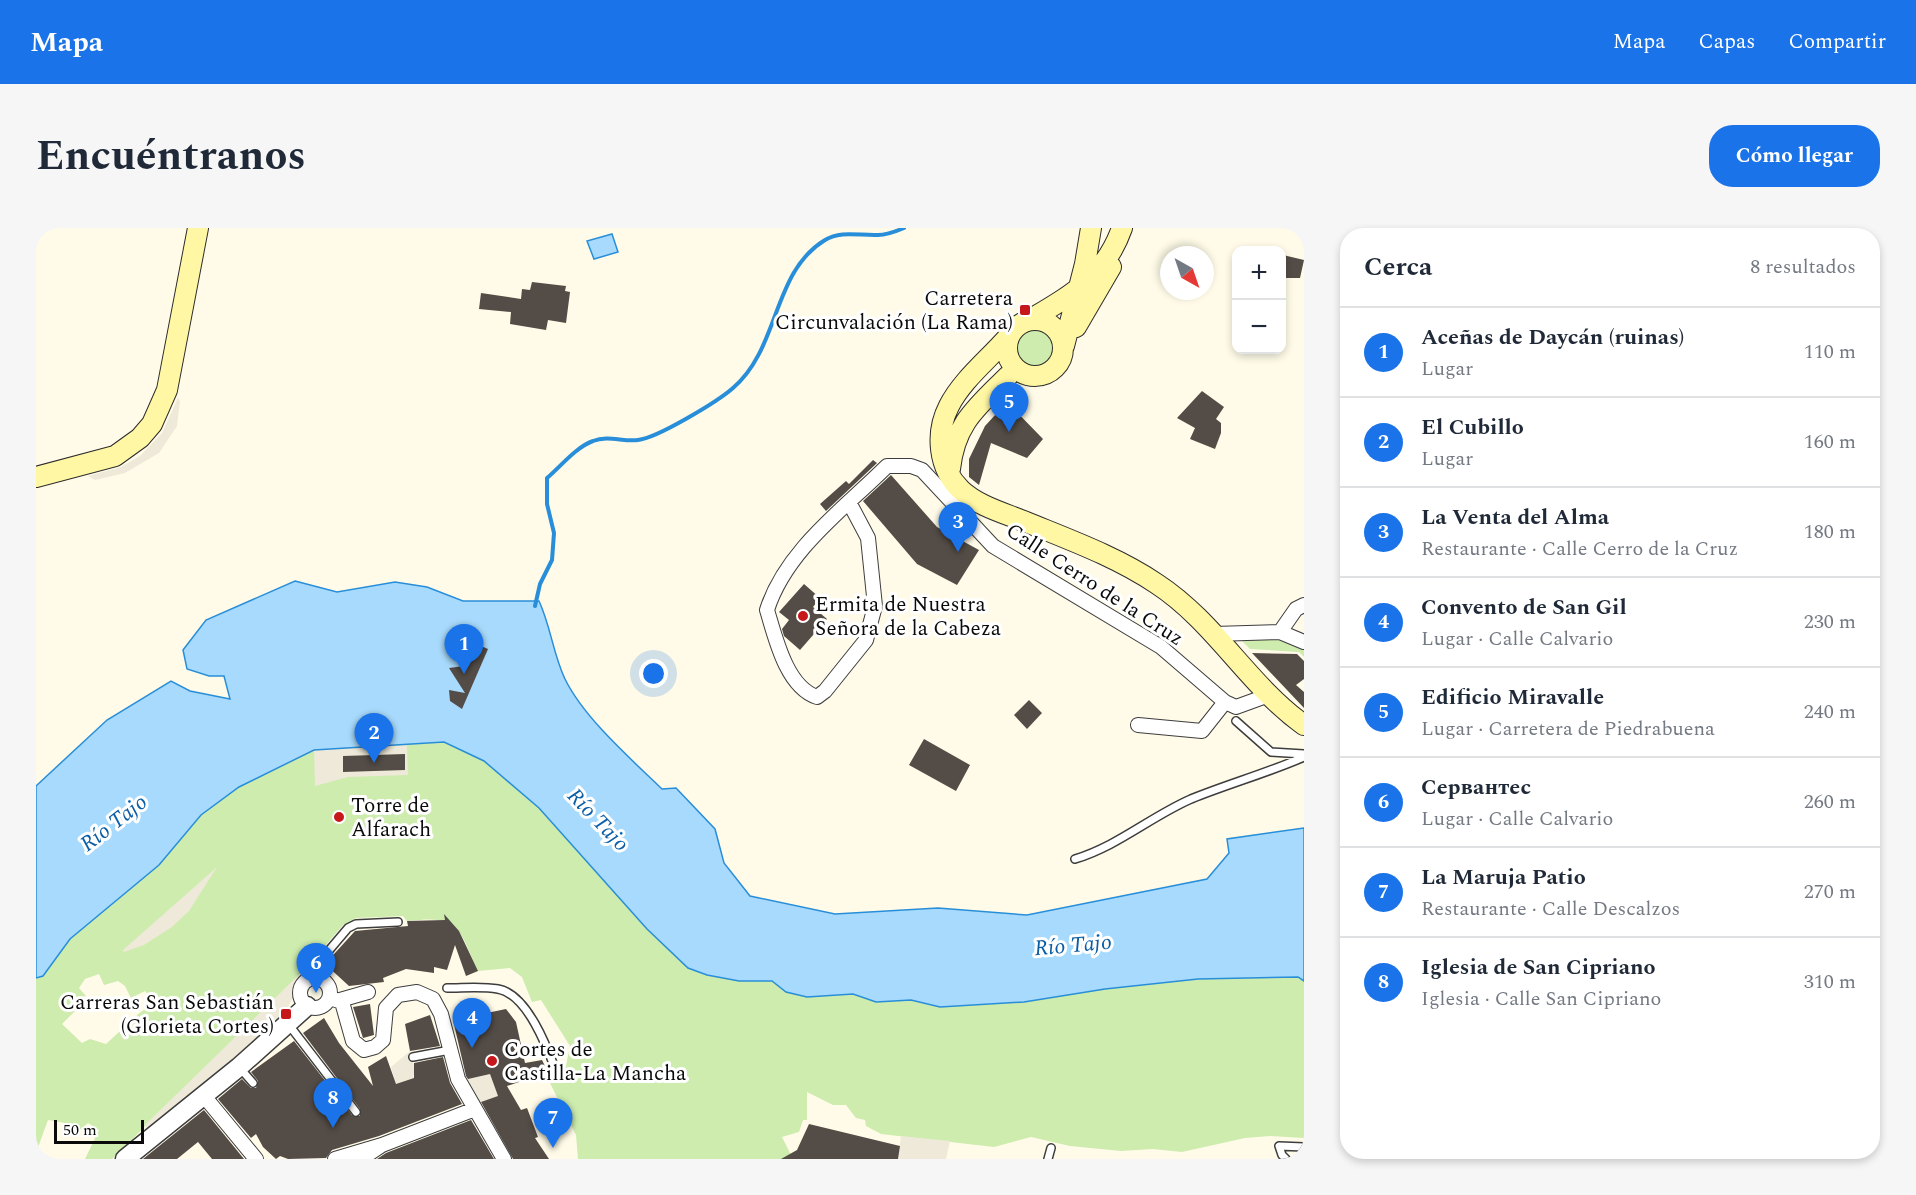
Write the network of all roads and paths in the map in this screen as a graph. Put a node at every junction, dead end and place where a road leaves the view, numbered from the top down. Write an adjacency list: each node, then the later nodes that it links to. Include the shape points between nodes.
1 (198, 228): 11 (main road, via 167,390 152,424 114,456)
2 (1090, 235): 4 (main road); 5 (main road, via 1071,279 1035,310)
3 (1119, 236): 4 (main road, via 1102,268); 7 (main road, via 1114,262)
4 (1079, 289): 5 (main road); 7 (main road)
5 (1031, 319): 6 (main road, via 1017,325); 7 (main road, via 1050,323)
6 (1008, 337): 8 (main road, via 1007,354); 9 (main road)
7 (1064, 346): 8 (main road, via 1060,362 1048,373)
8 (1016, 375): 9 (main road, via 993,377); 10 (main road, via 969,415 953,446)
9 (959, 392): 10 (main road, via 948,408 941,430 941,454)
10 (950, 475): 13 (main road, via 964,492)
11 (36, 477)
12 (849, 504): 12 (street, via 868,538 875,606 866,640 817,697 810,695 790,672 778,649 767,610 790,568 824,523); 14 (street, Calle Cerro de la Cruz, via 887,466 911,465 922,470)
13 (984, 504): 14 (street); 17 (main road, via 1132,568 1181,601)
14 (971, 522): 20 (street, Calle Cerro de la Cruz, via 993,546 1161,647)
15 (1304, 605): 16 (street, via 1296,609)
16 (1280, 632): 17 (street); 18 (street)
17 (1214, 634): 19 (main road)
18 (1304, 642)
19 (1269, 695): 20 (street, via 1236,707); 23 (main road)
20 (1225, 702): 22 (street, via 1202,731)
21 (1236, 721): 24 (lane, via 1271,752)
22 (1138, 725)
23 (1304, 725)
24 (1304, 756): 25 (lane, via 1264,775 1190,800 1100,851)
25 (1075, 859)
26 (398, 922): 27 (lane, via 356,924 348,928 314,968)
27 (312, 978): 30 (street, via 328,985); 31 (street, via 301,988 301,998)
28 (447, 988): 36 (lane, via 501,989 526,1008 543,1036)
29 (368, 992): 30 (street)
30 (335, 999): 31 (street, via 321,1008); 33 (street, via 353,1041 364,1050 383,1040 386,1008 391,1001 407,993 424,994 437,1005)
31 (308, 1006): 32 (street)
32 (289, 1025): 35 (street); 40 (lane)
33 (450, 1050): 34 (lane); 39 (street, via 458,1079)
34 (413, 1057)
35 (239, 1067): 37 (lane); 38 (street)
36 (556, 1071)
37 (253, 1083)
38 (204, 1096): 44 (street); 45 (street)
39 (475, 1109): 41 (street); 48 (street)
40 (356, 1112)
41 (382, 1145): 46 (street); 47 (street)
42 (1304, 1147): 50 (lane, via 1279,1146)
43 (1051, 1149): 49 (lane)
44 (125, 1159)
45 (256, 1159)
46 (335, 1159)
47 (361, 1159)
48 (504, 1159)
49 (1048, 1159)
50 (1286, 1159)

